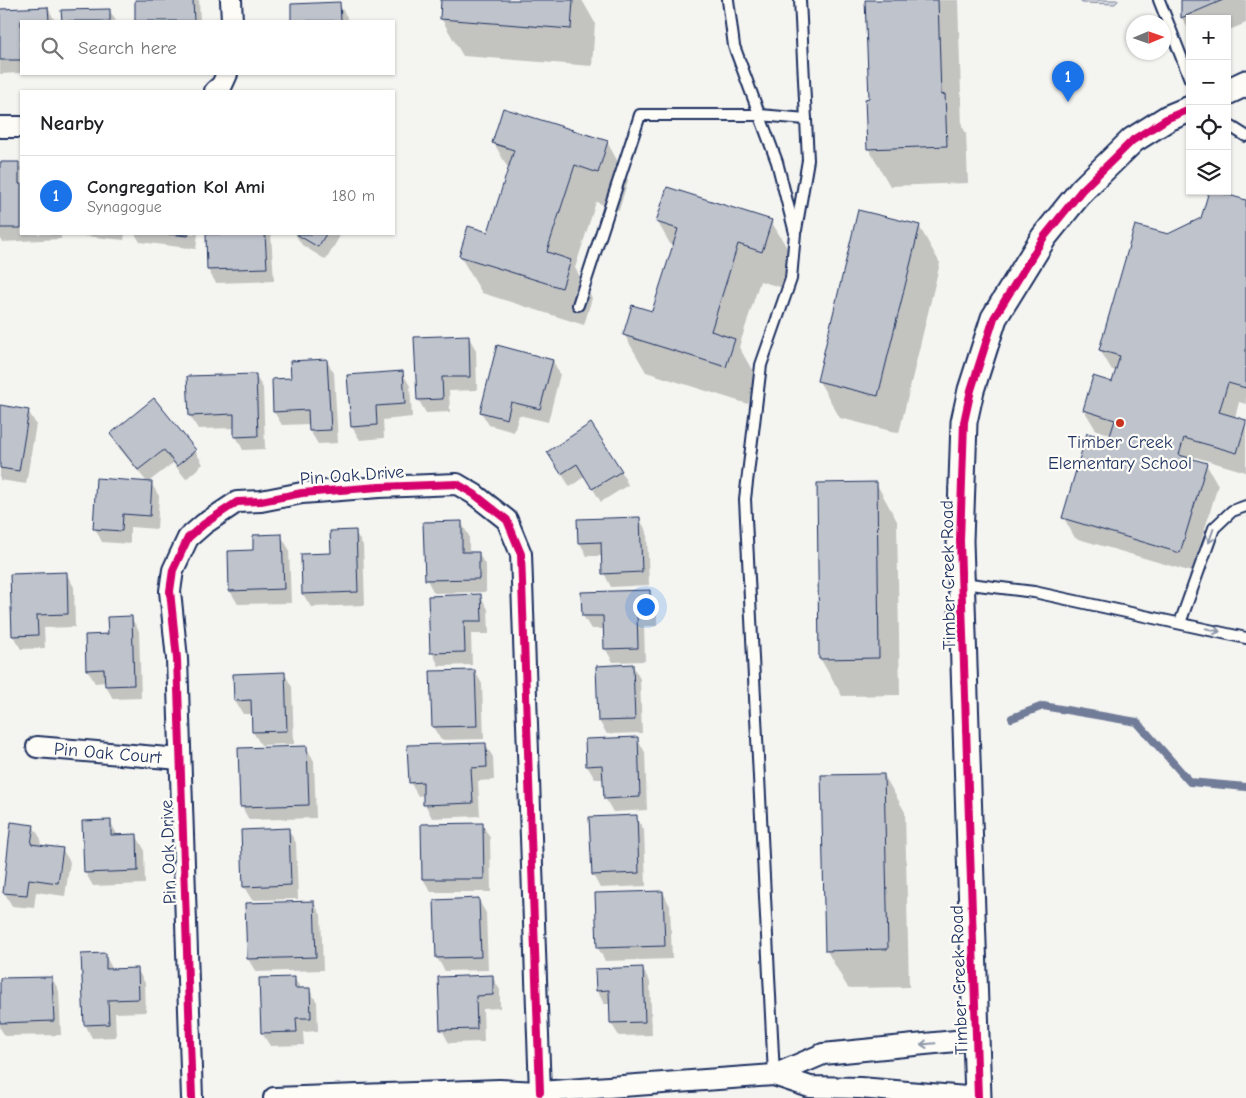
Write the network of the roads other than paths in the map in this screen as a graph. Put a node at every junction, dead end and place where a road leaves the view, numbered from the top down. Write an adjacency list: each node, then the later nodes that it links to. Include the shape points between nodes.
1 (231, 0): 5 (street)
2 (728, 0): 12 (lane, via 734,46)
3 (800, 0): 13 (lane)
4 (1159, 0): 6 (lane)
5 (232, 20)
6 (1186, 69)
7 (227, 75): 9 (street)
8 (1246, 83): 10 (street)
9 (216, 90)
10 (1231, 90)
11 (1186, 111): 21 (street, Timber Creek Road, via 1133,140 1082,190 1044,237 994,318 964,422)
12 (760, 115): 13 (lane); 18 (lane, via 777,162); 19 (lane, via 640,115)
13 (806, 119): 18 (lane, via 808,160)
14 (0, 127): 15 (street)
15 (20, 127)
16 (1231, 127): 17 (lane)
17 (1246, 136)
18 (795, 233): 27 (lane, via 791,279 761,365 745,499)
19 (578, 305)
20 (1246, 506): 22 (lane, one-way to 22, via 1232,511 1214,528)
21 (961, 583): 22 (lane, via 1034,592); 26 (street, Timber Creek Road)
22 (1180, 623): 23 (lane, one-way to 23)
23 (1246, 638)
24 (37, 746): 25 (street, Pin Oak Court)
25 (180, 760): 28 (street, Pin Oak Drive, via 170,591 173,570 188,538 204,524 237,502 331,490 457,484 507,520 521,554); 29 (street, Pin Oak Drive)
26 (976, 1039): 27 (street, one-way to 27, via 823,1054); 31 (street, Timber Creek Road)
27 (774, 1075): 28 (street); 31 (street, via 810,1087)
28 (540, 1095): 30 (street, via 499,1090)
29 (192, 1098)
30 (274, 1098)
31 (978, 1098)

